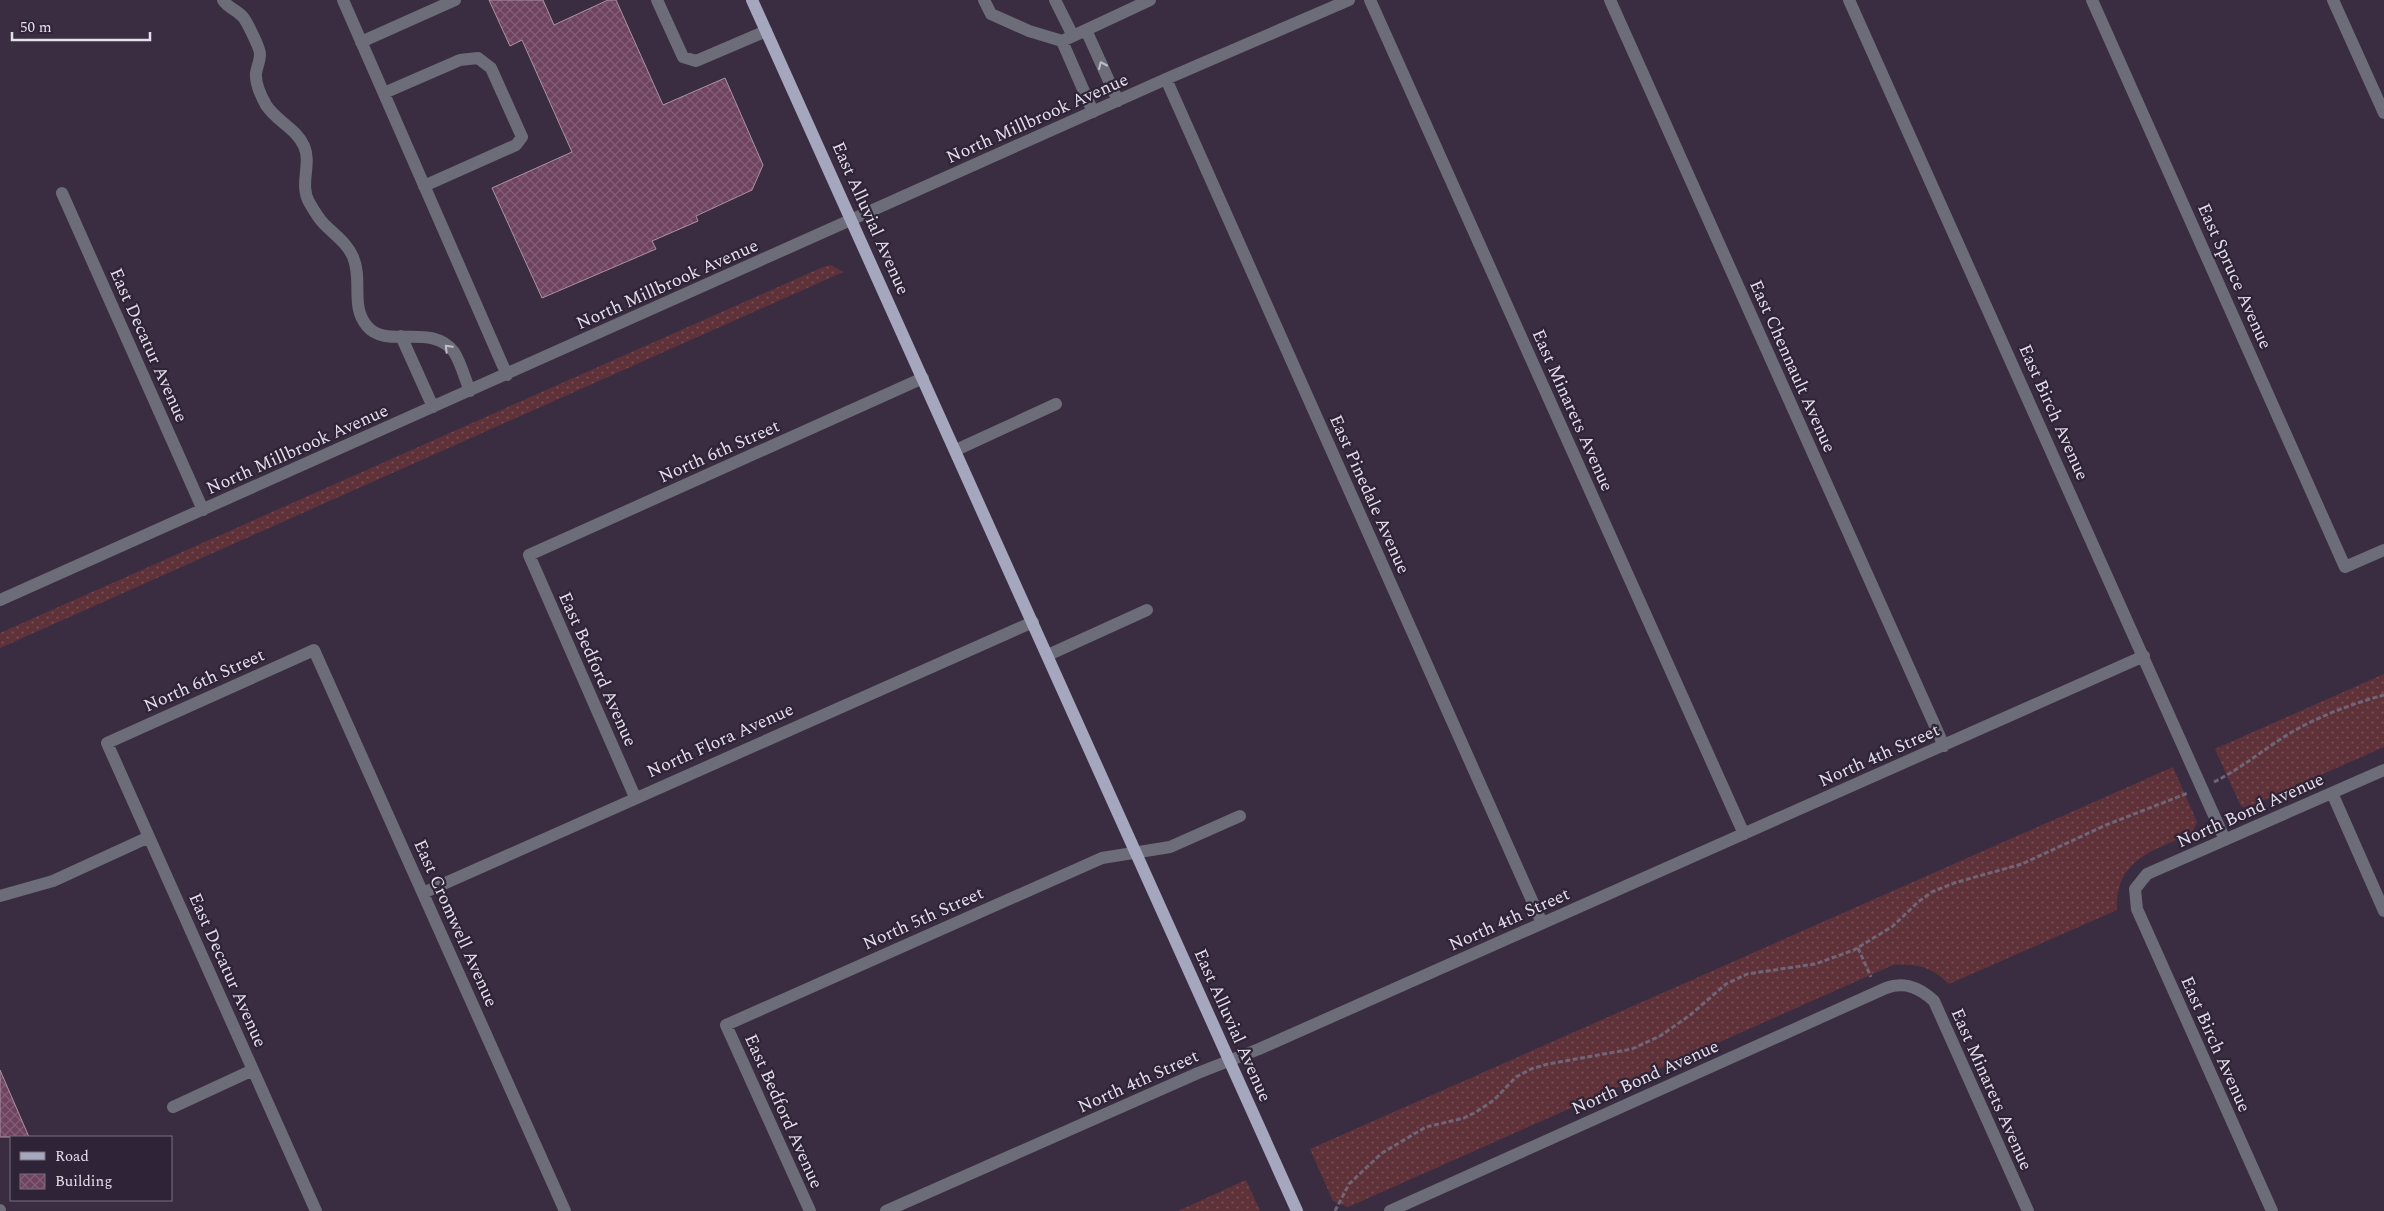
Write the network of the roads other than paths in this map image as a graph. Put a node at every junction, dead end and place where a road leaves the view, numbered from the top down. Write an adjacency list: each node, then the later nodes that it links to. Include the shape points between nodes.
1 (223, 0): 27 (street, via 242,16 260,53 256,74 259,91 268,108 294,130 305,147 304,183 308,200 324,224 336,232 351,253 357,266 356,301 367,327 380,335)
2 (343, 0): 18 (street)
3 (455, 0): 18 (street)
4 (657, 0): 16 (street, via 683,57 696,61)
5 (752, 0): 16 (main road, East Alluvial Avenue)
6 (984, 0): 17 (street, via 991,14 1029,31)
7 (1055, 0): 17 (street)
8 (1349, 0): 19 (street, North Millbrook Avenue)
9 (1370, 0): 49 (street, East Minarets Avenue)
10 (1610, 0): 44 (street, East Chennault Avenue)
11 (1849, 0): 42 (street, East Birch Avenue)
12 (2092, 0): 35 (street, East Spruce Avenue, via 2345,567)
13 (2333, 0): 23 (street)
14 (1144, 1): 15 (street)
15 (1086, 30): 17 (street); 21 (street, one-way to 15)
16 (766, 31): 26 (main road, East Alluvial Avenue)
17 (1067, 38): 22 (street)
18 (361, 42): 20 (street)
19 (1166, 79): 21 (street, North Millbrook Avenue); 57 (street, East Pinedale Avenue)
20 (384, 93): 24 (street); 24 (street, via 460,60 478,58 491,68 522,137 516,145)
21 (1118, 101): 22 (street, North Millbrook Avenue)
22 (1093, 112): 26 (street, North Millbrook Avenue)
23 (2384, 113)
24 (424, 186): 28 (street)
25 (62, 194): 34 (street, East Decatur Avenue)
26 (853, 220): 28 (street, North Millbrook Avenue); 29 (main road, East Alluvial Avenue)
27 (401, 336): 30 (street, one-way to 27, via 454,352 440,340); 32 (street)
28 (507, 374): 30 (street, North Millbrook Avenue)
29 (923, 378): 33 (main road, East Alluvial Avenue); 36 (street, North 6th Street)
30 (470, 391): 32 (street, North Millbrook Avenue)
31 (1056, 404): 33 (street)
32 (433, 407): 34 (street, North Millbrook Avenue)
33 (956, 450): 39 (main road, East Alluvial Avenue)
34 (203, 510): 37 (street, North Millbrook Avenue)
35 (2384, 550)
36 (529, 555): 47 (street, East Bedford Avenue)
37 (0, 600)
38 (1147, 610): 41 (street)
39 (1033, 622): 41 (main road, East Alluvial Avenue); 47 (street, North Flora Avenue)
40 (314, 650): 43 (street, North 6th Street); 54 (street, East Cromwell Avenue)
41 (1048, 655): 52 (main road, East Alluvial Avenue)
42 (2144, 656): 44 (street, North 4th Street); 51 (street, East Birch Avenue)
43 (107, 743): 50 (street, East Decatur Avenue)
44 (1944, 746): 49 (street, North 4th Street)
45 (2384, 770): 46 (street, North Bond Avenue)
46 (2332, 793): 51 (street, North Bond Avenue); 56 (street)
47 (635, 797): 54 (street, North Flora Avenue)
48 (1240, 816): 52 (street, via 1170,847)
49 (1744, 834): 57 (street, North 4th Street)
50 (150, 837): 55 (street, via 53,881); 61 (street, East Decatur Avenue)
51 (2225, 840): 53 (street, North Bond Avenue, via 2147,874)
52 (1137, 852): 59 (street, North 5th Street, via 1102,858); 60 (main road, East Alluvial Avenue)
53 (2135, 889): 70 (street, East Birch Avenue, via 2137,909)
54 (423, 893): 64 (street, East Cromwell Avenue)
55 (0, 896)
56 (2384, 911)
57 (1542, 923): 60 (street, North 4th Street)
58 (1916, 987): 68 (street, North Bond Avenue, via 1902,984 1886,988); 69 (street, East Minarets Avenue, via 1934,1001)
59 (726, 1025): 65 (street, East Bedford Avenue)
60 (1230, 1060): 66 (street, North 4th Street); 67 (main road, East Alluvial Avenue)
61 (254, 1070): 62 (street); 63 (street, East Decatur Avenue)
62 (173, 1107)
63 (316, 1211)
64 (565, 1211)
65 (810, 1211)
66 (886, 1211)
67 (1297, 1211)
68 (1390, 1211)
69 (2028, 1211)
70 (2272, 1211)

